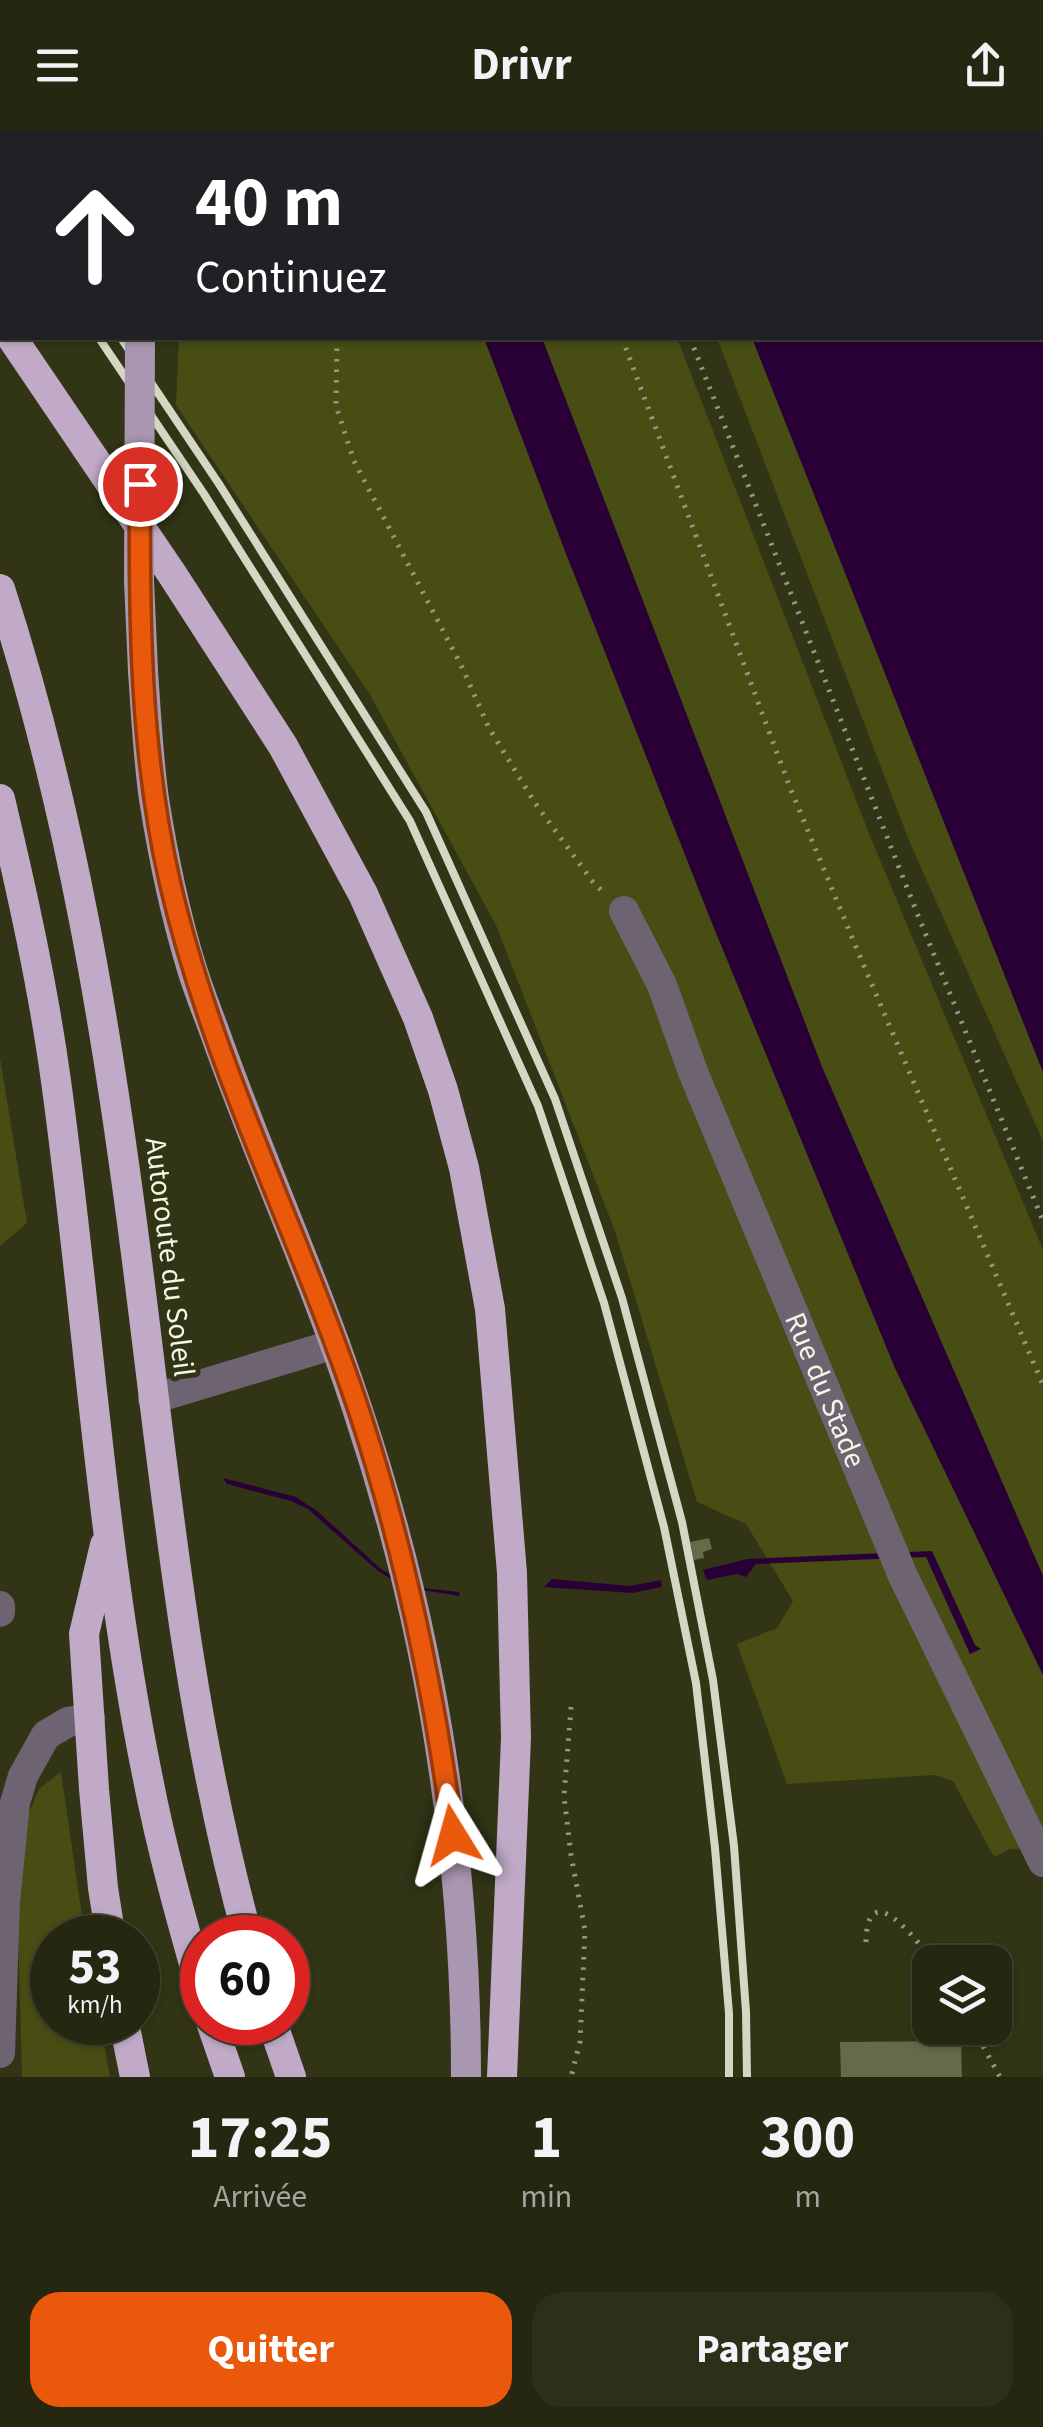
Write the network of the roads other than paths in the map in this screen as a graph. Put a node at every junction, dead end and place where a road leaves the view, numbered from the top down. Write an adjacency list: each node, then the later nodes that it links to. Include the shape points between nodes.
1 (13, 340): 23 (highway, via 283,746 363,894 443,1090 490,1309 512,1572 516,1738)
2 (140, 340): 6 (main road, bridge, via 143,671 169,880 192,968)
3 (0, 589): 7 (highway, Autoroute du Soleil, via 80,891 110,1061)
4 (0, 799): 8 (highway, via 55,1077)
5 (624, 912): 10 (street, Rue du Stade, via 662,985 903,1576)
6 (334, 1344): 7 (street); 22 (main road, via 384,1494 441,1746 453,1835)
7 (153, 1399): 13 (highway, Autoroute du Soleil, via 186,1648)
8 (109, 1527): 9 (highway, via 84,1634); 12 (highway, via 148,1778)
9 (90, 1718): 11 (highway); 17 (street, via 46,1735 15,1803)
10 (1043, 1862)
11 (108, 1915)
12 (181, 1915)
13 (242, 1915)
14 (129, 2045): 19 (highway)
15 (220, 2045): 20 (highway)
16 (280, 2045): 21 (highway)
17 (0, 2052): 18 (street)
18 (4, 2077)
19 (135, 2077)
20 (230, 2077)
21 (291, 2077)
22 (466, 2077)
23 (502, 2077)

